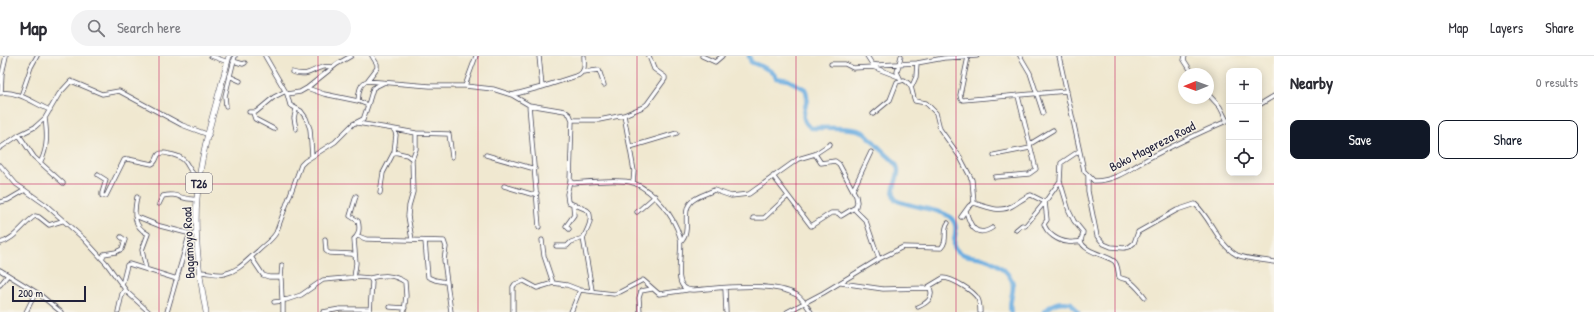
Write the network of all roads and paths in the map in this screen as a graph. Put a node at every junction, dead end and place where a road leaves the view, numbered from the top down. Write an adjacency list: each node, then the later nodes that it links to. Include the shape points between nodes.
1 (6, 56): 31 (street)
2 (37, 56): 49 (street, via 30,68)
3 (211, 56): 22 (street)
4 (235, 56): 22 (street)
5 (265, 56): 46 (street)
6 (351, 56): 27 (street)
7 (372, 56): 36 (street, via 377,68)
8 (476, 56): 40 (street)
9 (539, 56): 42 (street)
10 (584, 56): 30 (street)
11 (649, 56): 62 (street, via 654,69 665,77 664,82 648,104)
12 (702, 56): 13 (street, via 715,62)
13 (722, 56)
14 (866, 56): 26 (street, via 874,64)
15 (901, 56): 26 (street)
16 (977, 56): 21 (street)
17 (1020, 56): 47 (street, via 1030,73)
18 (1059, 56): 44 (street)
19 (1185, 56): 28 (street, via 1184,60)
20 (939, 57): 21 (street); 24 (street)
21 (968, 57): 50 (street, via 961,99 970,101)
22 (230, 60): 23 (street); 32 (street); 77 (highway, Bagamoyo Road / T26)
23 (245, 63)
24 (917, 63): 26 (street); 41 (street)
25 (832, 64): 33 (street, via 846,64 853,68 873,67)
26 (899, 65): 34 (street, via 897,72)
27 (333, 67): 29 (street, via 320,67 306,75); 43 (street)
28 (1189, 68)
29 (292, 72)
30 (583, 72): 39 (street, via 599,70); 42 (street)
31 (1, 74): 45 (street)
32 (229, 76): 35 (street); 57 (street)
33 (894, 76): 34 (street); 38 (street)
34 (900, 79): 38 (street); 41 (street)
35 (240, 80)
36 (367, 81): 37 (street); 53 (street, via 361,85)
37 (384, 82): 40 (street, via 443,87); 55 (street, via 373,88)
38 (897, 82): 61 (street, via 890,100)
39 (604, 85)
40 (465, 86): 48 (street, via 493,89)
41 (912, 86): 115 (street, via 914,99 926,103 933,109 940,129 970,175)
42 (542, 87): 48 (street)
43 (307, 88): 46 (street, via 300,92); 53 (street)
44 (1067, 91): 47 (street); 82 (street)
45 (1, 93): 49 (street)
46 (285, 93): 58 (street, via 290,105); 70 (street, via 274,97 256,112 251,112 255,119)
47 (1037, 94): 50 (street); 60 (street)
48 (512, 95): 56 (street)
49 (21, 96): 59 (street)
50 (1018, 96): 79 (street)
51 (1274, 96): 54 (street)
52 (1214, 100): 64 (street)
53 (358, 101): 55 (street)
54 (1261, 104)
55 (368, 105): 65 (street)
56 (529, 105): 66 (street, via 565,111); 93 (street)
57 (226, 106)
58 (296, 109): 71 (street); 88 (street, via 304,114 310,129)
59 (50, 110): 63 (street); 77 (street, via 72,81 102,94 119,91 182,125)
60 (1043, 113)
61 (874, 114)
62 (624, 115): 66 (street, via 589,121); 80 (street)
63 (45, 118): 76 (street); 91 (street, via 46,148)
64 (1226, 118)
65 (363, 119): 67 (street); 69 (street)
66 (572, 120): 99 (street)
67 (356, 122): 69 (street); 88 (street, via 335,142)
68 (1226, 122): 95 (street, Boko Magereza Road, via 1197,134 1111,179 1094,180)
69 (364, 125): 72 (street)
70 (274, 129)
71 (296, 129)
72 (394, 129): 74 (street); 83 (street)
73 (1052, 130): 79 (street)
74 (416, 133): 89 (street, via 449,134); 90 (street, via 416,149)
75 (677, 133): 80 (street)
76 (19, 135): 81 (street); 91 (street, via 34,157)
77 (209, 136): 98 (highway, Bagamoyo Road / T26)
78 (830, 144): 85 (street)
79 (1030, 146): 87 (street); 97 (street, via 1035,171 1029,174)
80 (630, 147): 102 (street)
81 (0, 148)
82 (1079, 151): 95 (street, via 1084,171); 100 (street, via 1061,163)
83 (394, 152): 90 (street, via 408,155); 106 (street, via 383,173)
84 (871, 152): 105 (street)
85 (815, 154): 96 (street, via 798,159); 105 (street, via 821,163 837,162)
86 (486, 155): 93 (street)
87 (994, 155)
88 (312, 156): 143 (street, via 301,166 273,238)
89 (452, 157)
90 (412, 159): 135 (street, via 413,192 408,216)
91 (41, 161): 101 (street)
92 (0, 165): 104 (street, via 8,176)
93 (534, 169): 107 (street)
94 (98, 175): 98 (street, via 106,180 102,194 106,196 124,160 152,164 158,155 166,153 184,159 194,176)
95 (1088, 175): 146 (street, via 1088,190 1097,236 1107,246 1129,247 1134,243 1138,232 1177,210 1195,204 1235,254)
96 (773, 176): 110 (street); 138 (street, via 744,195 727,195 714,190 693,200 687,208 686,235)
97 (996, 177)
98 (200, 178): 112 (highway, Bagamoyo Road / T26)
99 (570, 181): 102 (street); 117 (street, via 567,200)
100 (1060, 181): 114 (street); 139 (street, via 1069,211 1083,232)
101 (63, 183)
102 (633, 183): 109 (street)
103 (504, 186): 107 (street, via 531,194)
104 (25, 190): 113 (street); 124 (street)
105 (853, 190): 118 (street, via 856,199)
106 (380, 193)
107 (537, 193): 126 (street)
108 (356, 196): 131 (street, via 350,216 358,223)
109 (655, 196): 120 (street); 138 (street, via 679,233)
110 (788, 196): 118 (street, via 811,226 831,213 838,213 841,216); 123 (street, via 764,218)
111 (137, 197): 121 (street)
112 (197, 198): 116 (street, via 187,200 172,194 163,196); 130 (highway, Bagamoyo Road / T26)
113 (0, 202)
114 (1044, 202): 115 (street, via 1031,195 1003,209); 129 (street, via 1026,225); 139 (street, via 1047,220 1044,224 1049,232 1061,240)
115 (974, 203): 119 (street)
116 (159, 204)
117 (573, 204): 128 (street, via 574,215 566,226); 133 (street, via 591,214)
118 (854, 208): 145 (street, via 866,221)
119 (966, 211): 122 (street); 127 (street, via 972,226 980,233)
120 (637, 212)
121 (135, 216): 130 (street, via 160,226); 148 (street, via 138,228 148,234 142,250)
122 (961, 217)
123 (753, 218)
124 (62, 221): 140 (street, via 49,225 35,216 12,238); 144 (street, via 84,239)
125 (948, 223): 145 (street, via 945,227 945,243 941,248 904,247)
126 (539, 227)
127 (992, 228)
128 (569, 229)
129 (1016, 230)
130 (193, 233): 150 (highway, Bagamoyo Road / T26); 155 (street, via 188,239)
131 (358, 236): 135 (street, via 366,239); 142 (street, via 354,239)
132 (121, 237): 144 (street, via 125,240 122,249 104,254)
133 (583, 238): 141 (street, via 567,246); 166 (street)
134 (325, 239): 142 (street, via 326,251 329,253)
135 (412, 240): 137 (street)
136 (542, 240): 157 (street)
137 (425, 241): 156 (street, via 428,277); 156 (street, via 444,241 446,244)
138 (681, 242): 167 (street, via 679,276)
139 (1081, 242): 169 (street, via 1096,254 1112,259 1121,279 1127,279)
140 (0, 243)
141 (556, 246)
142 (354, 255): 153 (street)
143 (251, 257): 150 (street, via 240,267 227,273); 152 (street, via 263,275)
144 (102, 259): 160 (street)
145 (879, 259): 158 (street)
146 (1274, 262)
147 (282, 265): 152 (street)
148 (146, 269): 155 (street); 160 (street, via 128,264)
149 (0, 270): 151 (street)
150 (199, 272): 182 (highway, Bagamoyo Road / T26)
151 (8, 275): 159 (street); 168 (street)
152 (281, 277): 170 (street)
153 (356, 278): 154 (street); 170 (street, via 323,280 301,296)
154 (370, 278): 175 (street, via 391,275 404,281); 177 (street)
155 (177, 279): 181 (street)
156 (446, 282): 185 (street)
157 (552, 283): 165 (street); 186 (street, via 538,288 524,281 515,284 512,290)
158 (841, 283): 161 (street, via 883,288); 172 (street)
159 (0, 285)
160 (122, 285): 164 (street)
161 (928, 287): 174 (street, via 931,291 929,300); 192 (street, via 943,278 954,280 976,295)
162 (652, 288): 166 (street, via 643,280 617,293); 167 (street, via 659,294); 188 (street, via 641,291)
163 (725, 288): 167 (street); 172 (street, via 770,287 793,294); 189 (street)
164 (125, 289): 179 (street); 180 (street)
165 (580, 290): 166 (street); 187 (street)
166 (592, 290)
167 (686, 290)
168 (39, 294): 176 (street); 178 (street, via 32,299)
169 (1145, 297)
170 (283, 300): 171 (street); 183 (street)
171 (274, 302)
172 (804, 303): 190 (street); 191 (street)
173 (390, 307): 175 (street)
174 (918, 307)
175 (404, 310)
176 (58, 311)
177 (370, 311): 184 (street, via 340,309)
178 (26, 312)
179 (118, 312)
180 (149, 312)
181 (167, 312)
182 (206, 312)
183 (283, 312)
184 (323, 312)
185 (451, 312)
186 (513, 312)
187 (571, 312)
188 (640, 312)
189 (726, 312)
190 (787, 312)
191 (811, 312)
192 (980, 312)

